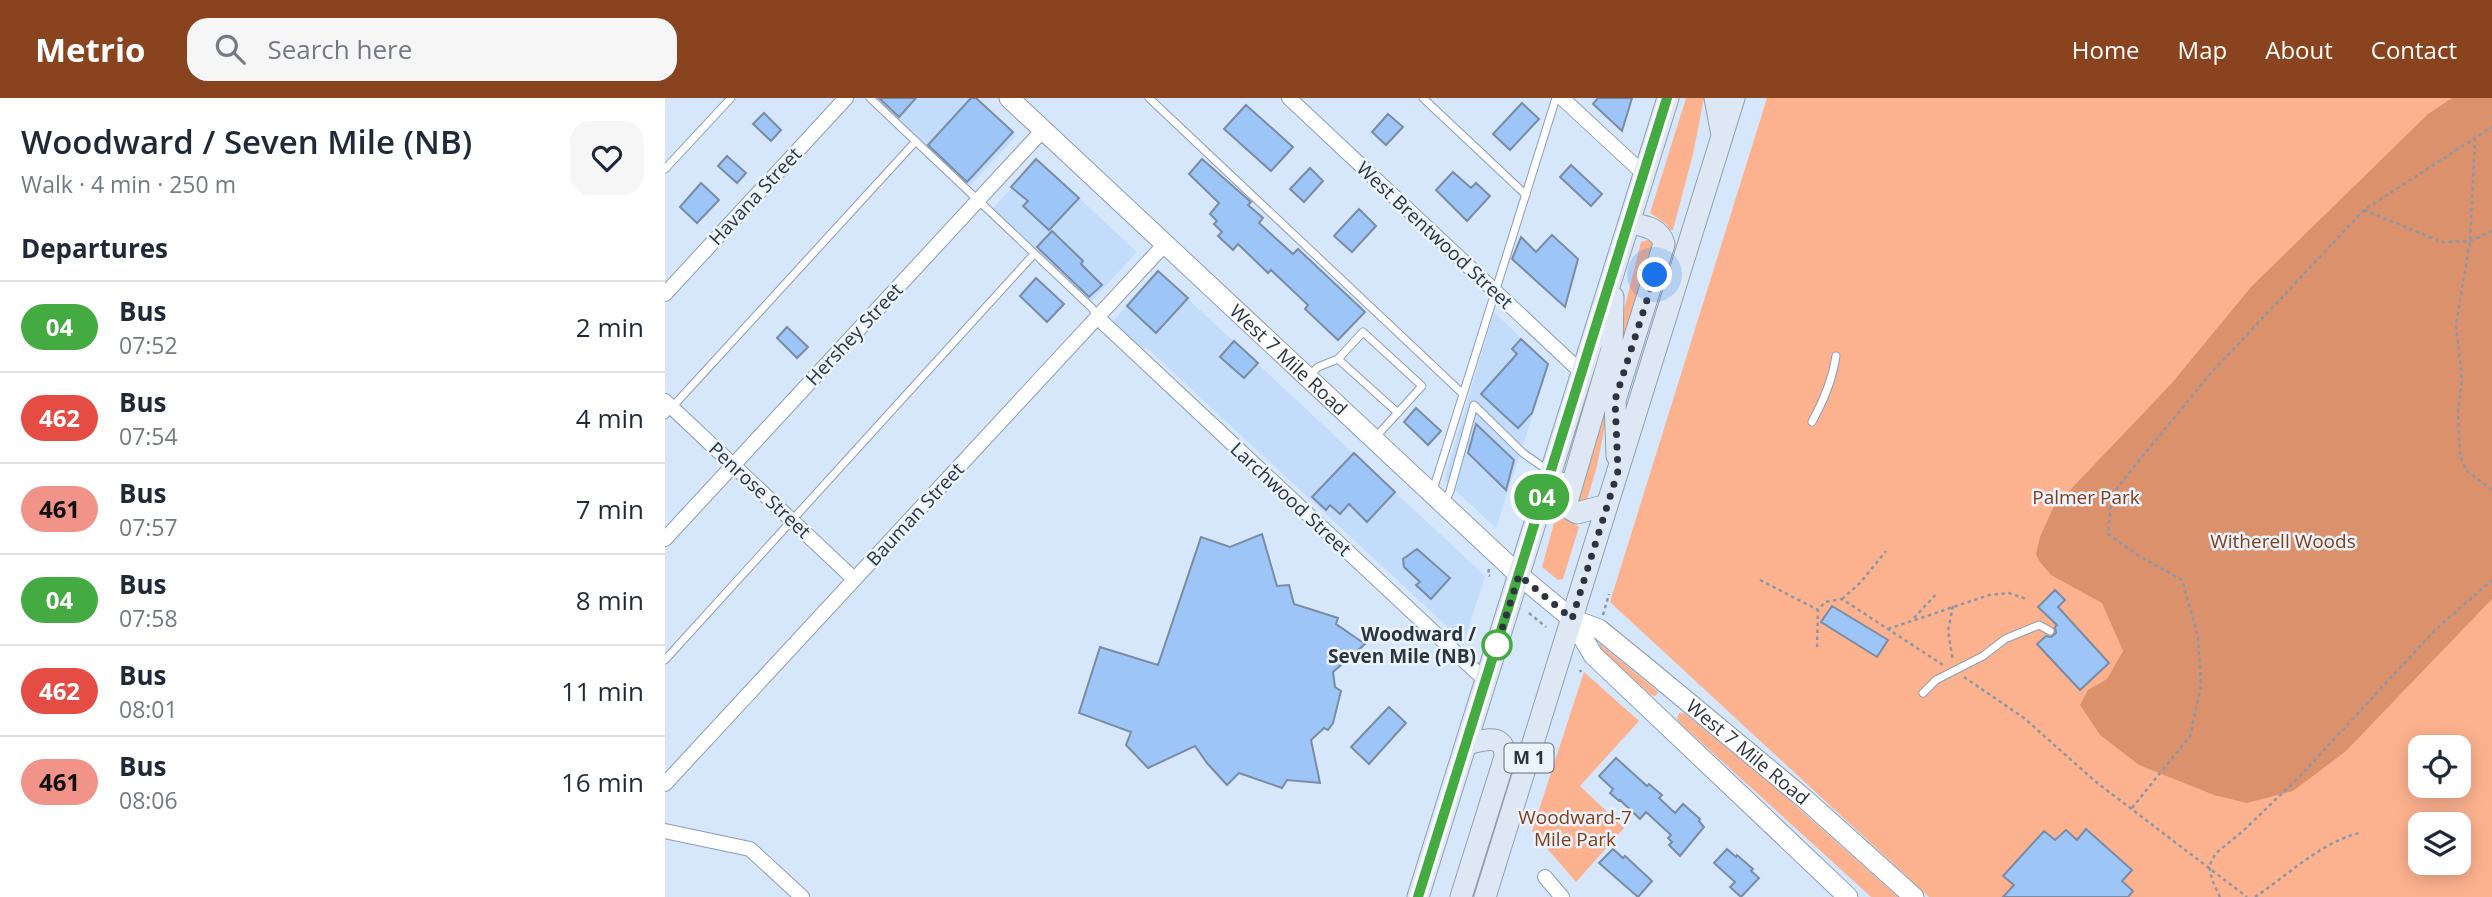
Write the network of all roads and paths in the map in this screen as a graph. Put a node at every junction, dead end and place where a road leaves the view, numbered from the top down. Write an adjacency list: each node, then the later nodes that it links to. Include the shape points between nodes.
1 (730, 98): 18 (lane)
2 (846, 98): 30 (street, Havana Street)
3 (870, 98): 17 (lane)
4 (1009, 98): 14 (main road, West 7 Mile Road)
5 (1149, 98): 36 (lane)
6 (1289, 98): 29 (street, West Brentwood Street)
7 (1423, 98): 20 (lane)
8 (1556, 98): 20 (lane)
9 (1562, 98): 19 (street)
10 (1668, 98): 19 (main road)
11 (1715, 98): 15 (main road)
12 (1734, 98): 15 (main road, M 1)
13 (2492, 127): 16 (path)
14 (1043, 130): 21 (street, Hershey Street); 26 (main road, West 7 Mile Road)
15 (1723, 137): 42 (main road, M 1)
16 (2475, 138): 22 (path); 25 (path)
17 (916, 141): 21 (lane); 37 (lane)
18 (665, 169)
19 (1644, 174): 23 (main road)
20 (1526, 195): 29 (lane)
21 (978, 200): 27 (lane); 41 (street, Hershey Street)
22 (2364, 210): 25 (path, via 2442,242); 79 (path, via 2211,373 2112,495 2108,534 2182,580 2199,636 2200,686 2190,736)
23 (1629, 223): 28 (main road); 42 (main road, via 1661,234 1664,244 1615,400)
24 (2492, 231): 25 (path)
25 (2470, 241): 45 (path, via 2456,325 2462,379 2460,456 2467,471)
26 (1165, 244): 31 (street, Bauman Street); 35 (main road, West 7 Mile Road)
27 (1034, 254): 31 (lane); 48 (lane)
28 (1613, 274): 34 (main road); 44 (main road, via 1612,349)
29 (1493, 289): 34 (street, West Brentwood Street); 36 (lane)
30 (665, 294)
31 (1097, 317): 54 (street, Bauman Street); 73 (street, Larchwood Street)
32 (1836, 356): 39 (lane, via 1827,394)
33 (1338, 359): 35 (lane, via 1318,367); 38 (lane); 38 (lane, via 1363,332 1422,386)
34 (1581, 372): 43 (main road)
35 (1308, 378): 40 (main road, West 7 Mile Road)
36 (1464, 394): 46 (lane)
37 (667, 408): 41 (street, Penrose Street)
38 (1398, 413): 40 (lane)
39 (1812, 422)
40 (1374, 439): 46 (main road, West 7 Mile Road)
41 (733, 465): 48 (street, Penrose Street); 49 (street, Hershey Street)
42 (1618, 471): 47 (main road, M 1)
43 (1550, 472): 44 (lane); 46 (lane, via 1523,453 1474,404 1450,491); 52 (main road)
44 (1572, 480): 47 (main road, via 1570,509 1584,513)
45 (2492, 490)
46 (1437, 499): 52 (main road, West 7 Mile Road)
47 (1607, 506): 65 (main road, M 1)
48 (792, 521): 54 (street, Penrose Street); 71 (lane)
49 (665, 538)
50 (1886, 551): 59 (path)
51 (1489, 569): 53 (path)
52 (1519, 575): 65 (main road, West 7 Mile Road); 73 (main road)
53 (1490, 576)
54 (854, 579): 78 (street, Bauman Street)
55 (1760, 580): 62 (path)
56 (2492, 580): 83 (path, via 2434,631 2299,777 2216,853)
57 (1937, 593): 66 (path)
58 (1609, 594): 64 (path)
59 (1842, 599): 62 (path); 68 (path)
60 (2026, 599): 61 (path, via 2009,593)
61 (1953, 606): 66 (path); 72 (path, via 1948,631)
62 (1818, 610): 70 (path)
63 (1529, 613): 67 (path)
64 (1601, 618)
65 (1572, 619): 74 (main road, West 7 Mile Road, via 1599,629); 76 (main road, West 7 Mile Road, via 1593,655); 89 (main road, M 1)
66 (1912, 621): 68 (path)
67 (1546, 627)
68 (1888, 629): 72 (path)
69 (2050, 631): 72 (lane, via 2039,625 2005,639)
70 (1817, 647)
71 (665, 660)
72 (1955, 670): 75 (lane); 79 (path, via 2024,718)
73 (1486, 681): 77 (main road)
74 (1675, 691): 76 (main road); 92 (main road, West 7 Mile Road)
75 (1923, 693)
76 (1659, 718): 91 (main road, West 7 Mile Road)
77 (1467, 744): 82 (main road); 88 (main road, via 1500,741 1505,757)
78 (665, 784)
79 (2132, 808): 83 (path)
80 (665, 831): 85 (street, via 750,849)
81 (2359, 833): 95 (path, via 2311,856)
82 (1433, 849): 86 (main road); 87 (main road)
83 (2209, 866): 93 (path); 94 (path)
84 (1545, 877): 90 (street)
85 (802, 897)
86 (1418, 897)
87 (1435, 897)
88 (1461, 897)
89 (1485, 897)
90 (1562, 897)
91 (1848, 897)
92 (1914, 897)
93 (2220, 897)
94 (2247, 897)
95 (2255, 897)

